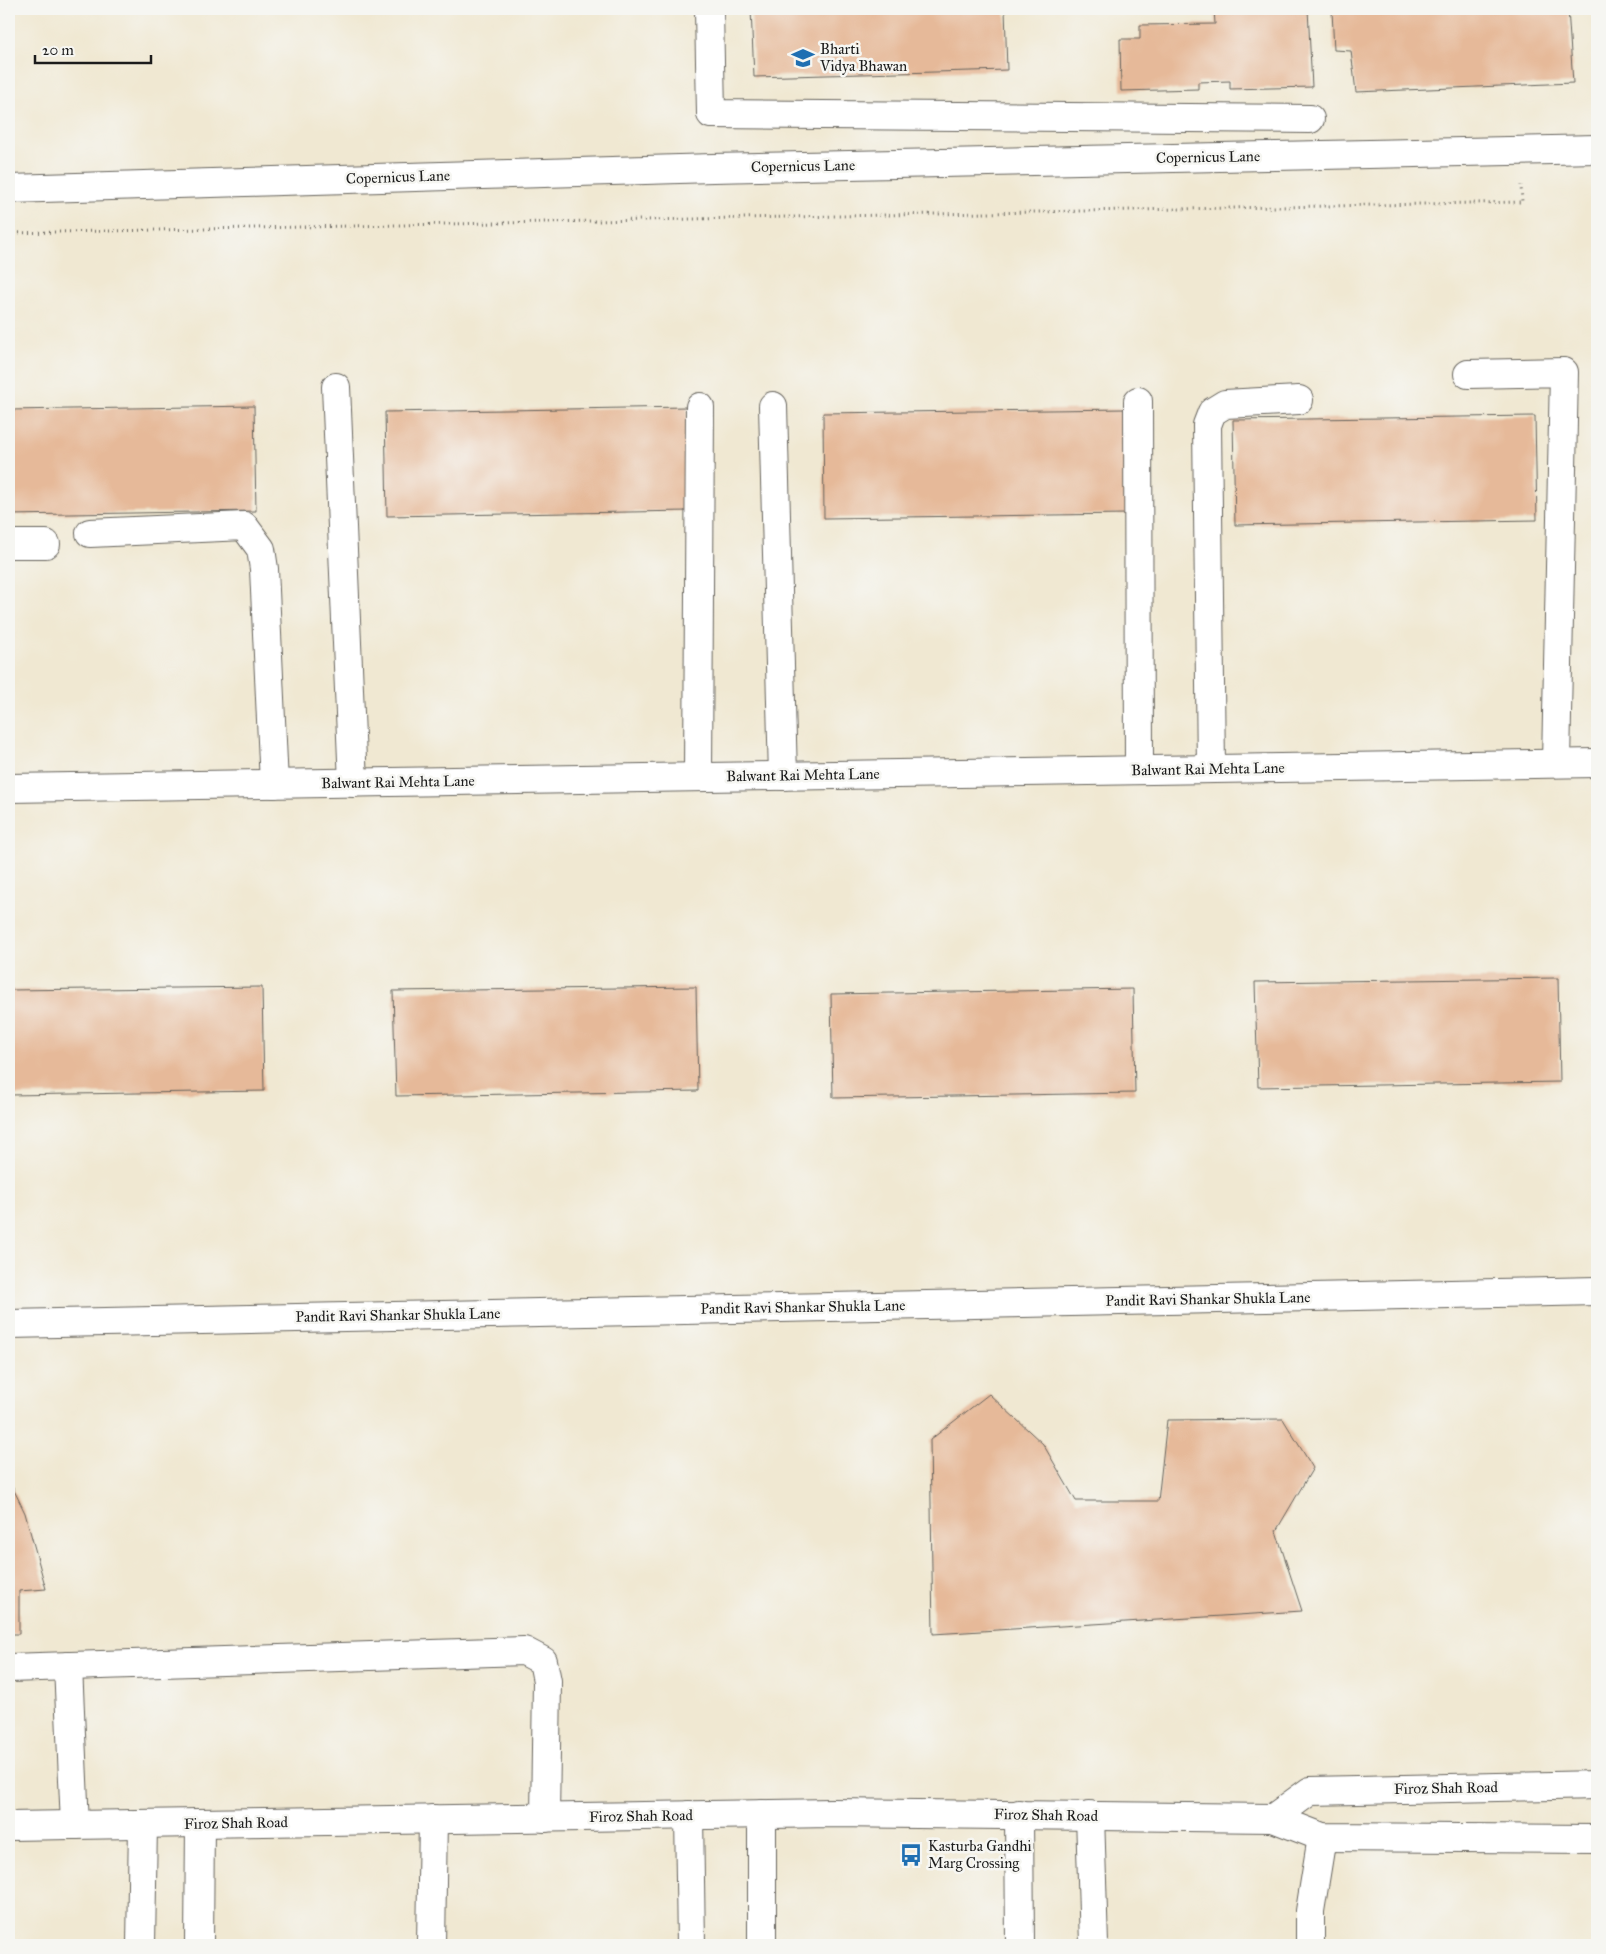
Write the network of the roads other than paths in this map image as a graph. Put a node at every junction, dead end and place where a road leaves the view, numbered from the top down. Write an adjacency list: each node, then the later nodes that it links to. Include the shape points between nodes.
1 (709, 9): 2 (street, via 711,125)
2 (1310, 119)
3 (1597, 149): 4 (street, Copernicus Lane, via 713,168)
4 (9, 189)
5 (1468, 374): 15 (street, via 1564,372)
6 (336, 387): 20 (street)
7 (1300, 400): 16 (street, via 1225,404 1212,412 1207,425)
8 (1138, 401): 17 (street)
9 (772, 406): 18 (street)
10 (700, 408): 19 (street)
11 (90, 533): 21 (street, via 244,526 261,549)
12 (9, 544): 13 (street)
13 (46, 544)
14 (1597, 763): 15 (street, Balwant Rai Mehta Lane)
15 (1556, 764): 16 (street, Balwant Rai Mehta Lane)
16 (1211, 769): 17 (street, Balwant Rai Mehta Lane)
17 (1139, 770): 18 (street, Balwant Rai Mehta Lane)
18 (783, 776): 19 (street, Balwant Rai Mehta Lane)
19 (698, 777): 20 (street, Balwant Rai Mehta Lane)
20 (353, 783): 21 (street, Balwant Rai Mehta Lane)
21 (274, 784): 22 (street, Balwant Rai Mehta Lane)
22 (9, 788)
23 (1597, 1291): 24 (street, Pandit Ravi Shankar Shukla Lane)
24 (9, 1324)
25 (68, 1666): 26 (street); 32 (street, via 524,1651 543,1660 546,1681); 37 (street)
26 (9, 1668)
27 (1597, 1785): 33 (street, Firoz Shah Road, via 1310,1791)
28 (762, 1814): 29 (street, Firoz Shah Road); 30 (street, Firoz Shah Road); 45 (street)
29 (1019, 1814): 31 (street, Firoz Shah Road); 46 (street)
30 (689, 1815): 32 (street, Firoz Shah Road); 44 (street)
31 (1090, 1815): 33 (street, Firoz Shah Road); 47 (street)
32 (545, 1818): 34 (street, Firoz Shah Road)
33 (1273, 1818): 39 (street, Firoz Shah Road)
34 (433, 1819): 35 (street, Firoz Shah Road); 43 (street)
35 (200, 1823): 36 (street, Firoz Shah Road); 42 (street)
36 (143, 1824): 37 (street, Firoz Shah Road); 41 (street)
37 (75, 1825): 38 (street, Firoz Shah Road)
38 (9, 1826)
39 (1322, 1837): 40 (street, Firoz Shah Road); 48 (street, via 1310,1911)
40 (1597, 1839)
41 (140, 1945)
42 (199, 1945)
43 (431, 1945)
44 (691, 1945)
45 (762, 1945)
46 (1020, 1945)
47 (1094, 1945)
48 (1310, 1945)

